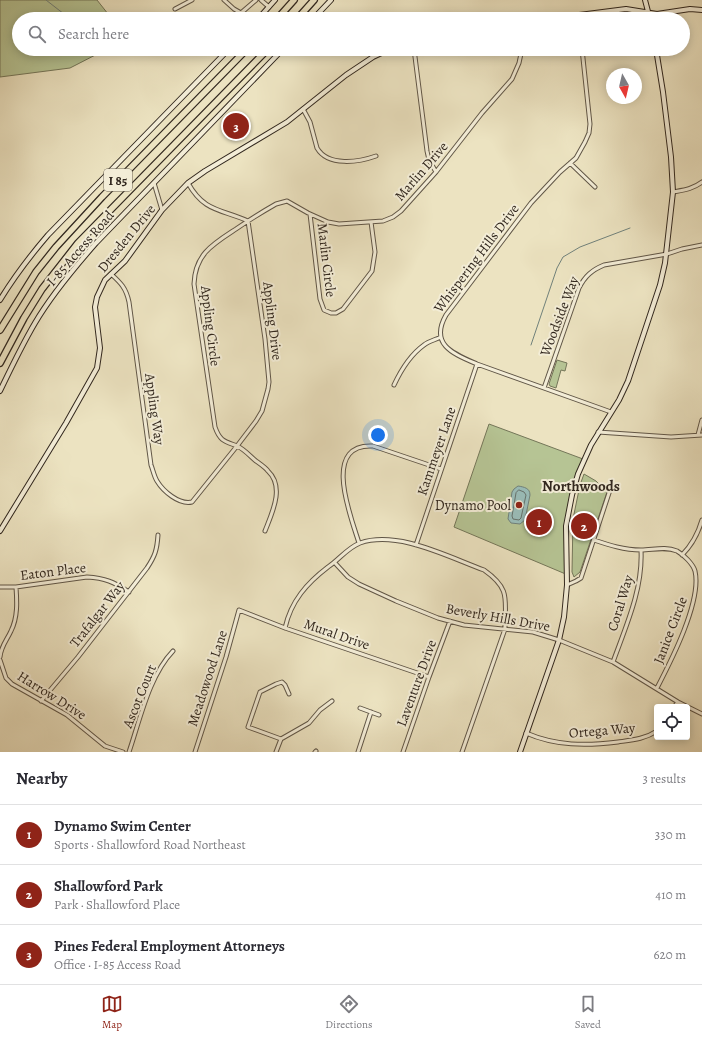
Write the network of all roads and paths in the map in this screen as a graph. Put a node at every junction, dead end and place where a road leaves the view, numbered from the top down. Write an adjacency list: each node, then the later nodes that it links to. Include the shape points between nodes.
1 (192, 0): 11 (street)
2 (224, 0): 13 (street)
3 (256, 0): 14 (street)
4 (261, 0): 10 (street)
5 (294, 0): 16 (highway)
6 (314, 0): 17 (highway)
7 (331, 0): 18 (street)
8 (645, 0): 20 (street)
9 (274, 1): 10 (street)
10 (269, 7): 15 (street)
11 (175, 9)
12 (702, 10): 21 (street)
13 (239, 12)
14 (242, 12)
15 (264, 12)
16 (283, 12)
17 (303, 12)
18 (320, 12)
19 (608, 12): 20 (street, via 626,9)
20 (649, 12)
21 (670, 12)
22 (222, 56): 47 (street, I-85 Access Road, via 48,236 19,270)
23 (240, 56): 48 (highway, I 85, via 56,246)
24 (261, 56): 50 (highway, I 85, via 78,244 42,289)
25 (276, 56): 36 (street, I-85 Access Road)
26 (377, 56): 31 (street, Dresden Drive, via 346,75)
27 (415, 56): 34 (street, via 426,151)
28 (521, 56): 34 (street, Marlin Drive, via 512,79)
29 (583, 56): 33 (street, Whispering Hills Drive, via 589,133 584,146)
30 (657, 56): 39 (street, via 670,150)
31 (303, 109): 32 (street, via 320,152 330,159 339,162); 37 (street, Dresden Drive, via 287,122)
32 (376, 156)
33 (570, 164): 38 (street); 49 (street, Whispering Hills Drive, via 531,203 446,315 442,322)
34 (436, 172): 43 (street, Marlin Drive, via 402,211 383,221)
35 (702, 182): 39 (street, via 689,190)
36 (154, 183): 40 (street); 54 (street, I-85 Access Road, via 96,243 58,289 35,322)
37 (188, 183): 40 (street, Dresden Drive); 42 (street, via 203,203)
38 (595, 187)
39 (672, 192): 45 (street)
40 (162, 210): 46 (street, Dresden Drive, via 125,261)
41 (310, 214): 42 (street, Marlin Drive, via 287,201 276,204); 43 (street, Marlin Drive, via 339,224); 43 (street, Marlin Circle, via 320,299 324,310 331,313 343,309 372,271 375,252)
42 (248, 221): 59 (street, Appling Drive, via 269,382 262,411); 59 (street, Appling Circle, via 206,250 194,275 215,427 218,436)
43 (371, 222)
44 (702, 245): 45 (street, Woodside Way, via 682,248)
45 (667, 254): 53 (street, Woodside Way, via 604,265 587,275 579,288); 55 (street, via 660,285 628,381)
46 (111, 274): 61 (street, Appling Way, via 121,282 127,293 151,465 158,482 177,500 189,502 198,496); 64 (street, Dresden Drive, via 105,280 97,297 100,348 97,368)
47 (0, 300)
48 (0, 330)
49 (441, 337): 51 (street, via 445,347 450,351); 52 (street, via 424,344 416,352)
50 (0, 363)
51 (477, 364): 53 (street); 60 (street, Kammeyer Lane)
52 (394, 385)
53 (544, 388): 55 (street)
54 (0, 391)
55 (611, 412): 57 (street)
56 (702, 420): 58 (street)
57 (598, 432): 58 (street); 73 (street, via 578,474 572,495 566,526)
58 (700, 435)
59 (237, 446): 61 (street, Appling Drive); 65 (street, via 269,471 276,484 275,504)
60 (441, 469): 68 (street, via 373,446 365,446 346,457 343,471 344,488); 69 (street, Kammeyer Lane)
61 (210, 480)
62 (610, 490): 67 (street)
63 (702, 520): 71 (street, via 690,547)
64 (0, 531)
65 (265, 531)
66 (158, 535): 76 (street, Trafalgar Way, via 156,555)
67 (594, 540): 70 (street, via 620,548); 73 (street, via 581,578)
68 (359, 544): 69 (street, via 394,540); 72 (street)
69 (416, 545): 80 (street, via 484,570 491,575 504,592)
70 (641, 550): 71 (street, via 667,548); 85 (street, Coral Way, via 641,573 636,595)
71 (682, 555): 87 (street, Janice Circle, via 695,572 696,591 672,658)
72 (335, 563): 78 (street, Beverly Hills Drive, via 359,584); 79 (street, via 320,573 300,594 292,605)
73 (566, 585): 81 (street, via 564,617)
74 (0, 587): 75 (street, Eaton Place)
75 (16, 587): 76 (street, Eaton Place, via 96,578 114,582); 83 (street, via 17,605 14,622 3,644)
76 (129, 592): 89 (street, Trafalgar Way)
77 (239, 610): 79 (street, Mural Drive); 101 (street, Meadowood Lane)
78 (450, 621): 80 (street, Beverly Hills Drive); 86 (street, Laventure Drive)
79 (285, 628): 86 (street, Mural Drive)
80 (505, 629): 81 (street, Beverly Hills Drive, via 533,632); 105 (street)
81 (559, 640): 85 (street, Beverly Hills Drive); 96 (street)
82 (173, 651): 100 (street, Ascot Court, via 162,665 151,688)
83 (0, 657)
84 (0, 660): 89 (street, Harrow Drive, via 6,678 12,684)
85 (613, 662): 87 (street, Beverly Hills Drive)
86 (429, 677): 104 (street, Laventure Drive)
87 (657, 688): 91 (street, Beverly Hills Drive)
88 (289, 694): 98 (street, via 285,685 280,682 260,692 248,727)
89 (41, 701): 99 (street, Harrow Drive, via 67,715 105,746)
90 (332, 701): 98 (street, via 309,723)
91 (678, 702): 94 (street, Beverly Hills Drive)
92 (360, 708): 93 (street)
93 (371, 712): 95 (street); 103 (street)
94 (702, 714)
95 (380, 715)
96 (526, 733): 97 (street, Ortega Way, via 560,744 586,745 638,739); 106 (street)
97 (654, 733)
98 (281, 739): 102 (street)
99 (123, 752)
100 (129, 752)
101 (195, 752)
102 (276, 752)
103 (358, 752)
104 (403, 752)
105 (462, 752)
106 (520, 752)

